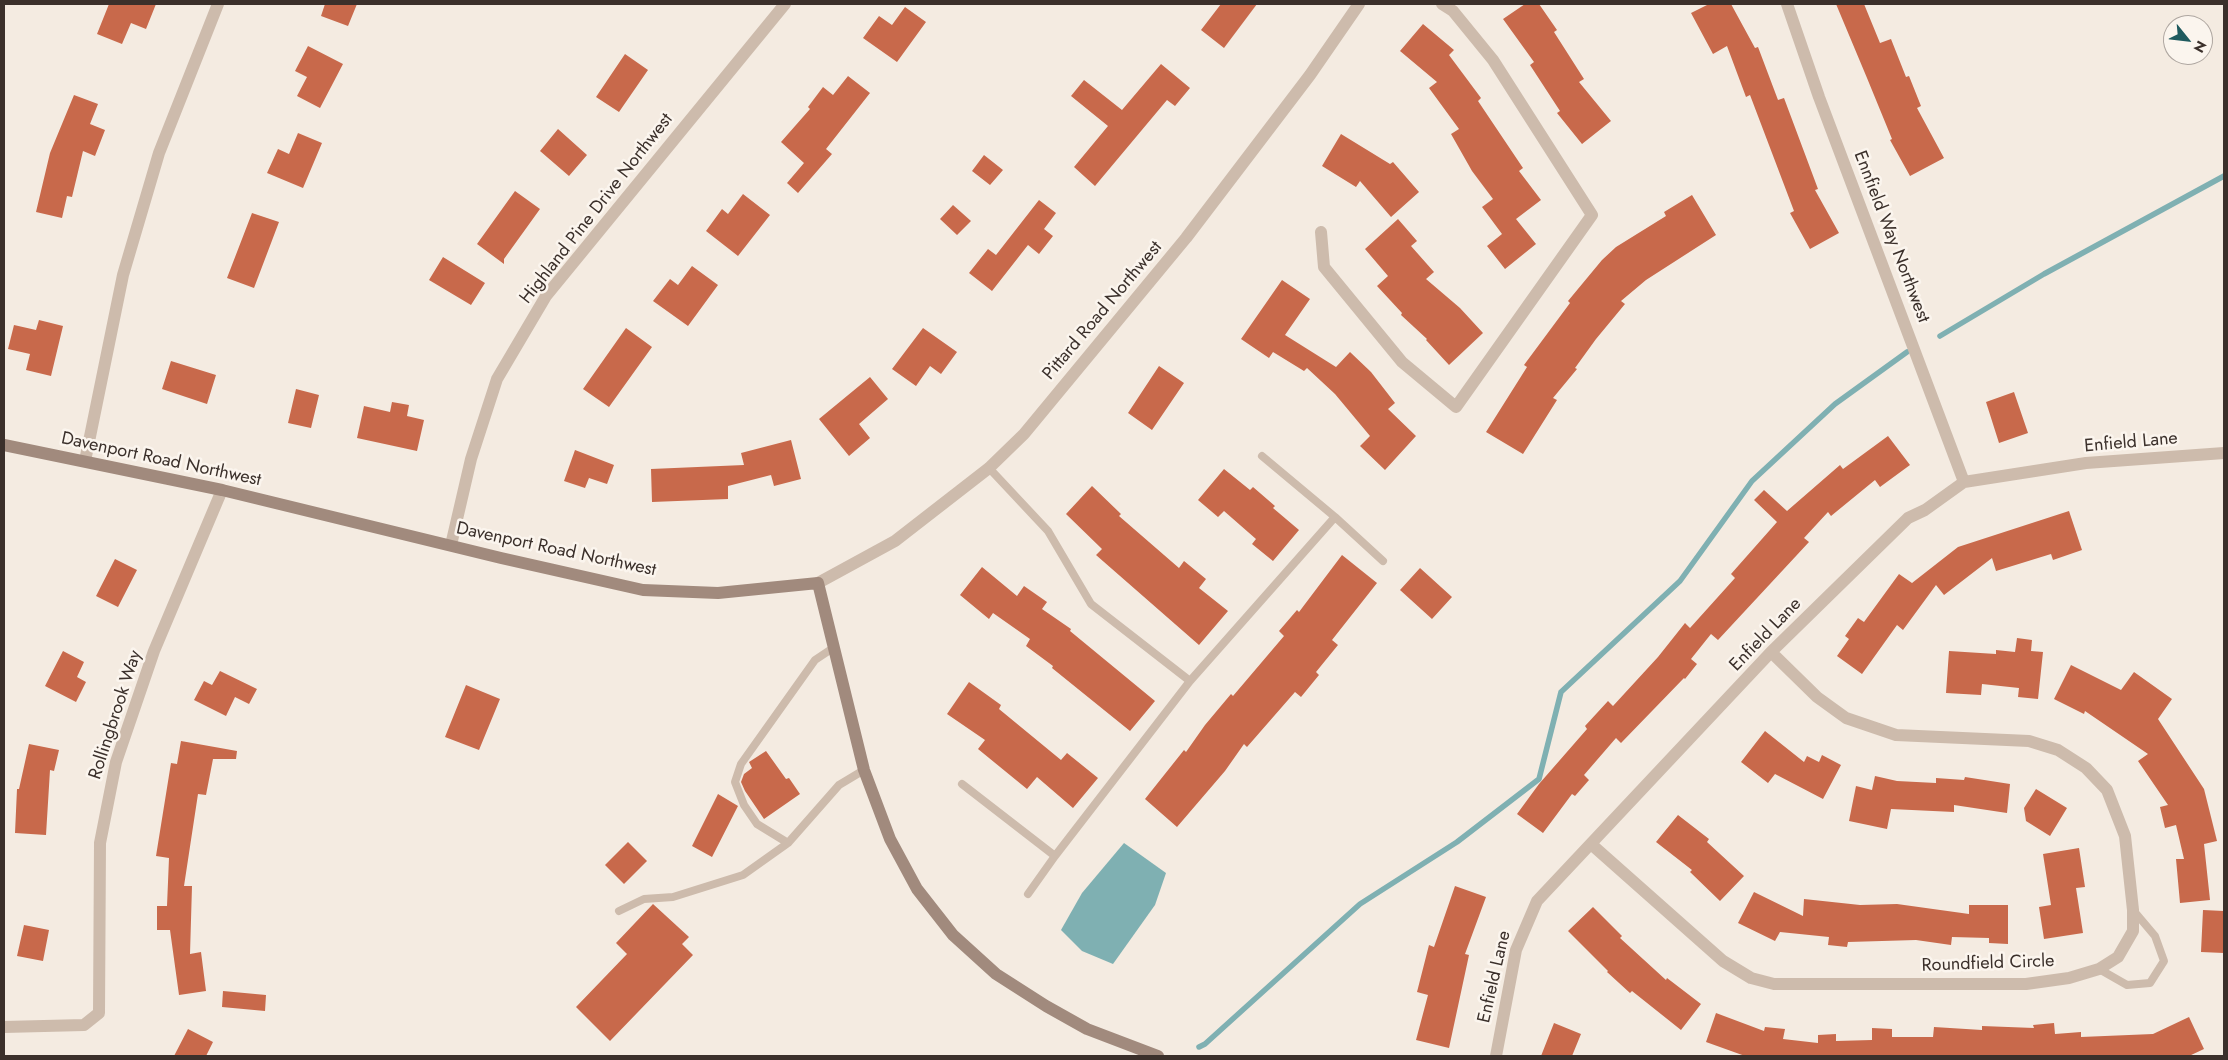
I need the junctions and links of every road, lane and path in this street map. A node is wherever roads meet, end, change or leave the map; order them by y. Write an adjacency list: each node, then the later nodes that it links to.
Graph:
1 (218, 4): 10 (street)
2 (785, 4): 15 (street, Highland Pine Drive Northwest)
3 (1359, 4): 11 (street, Pittard Road Northwest)
4 (1442, 4): 6 (street)
5 (1787, 4): 12 (street, Ennfield Way Northwest)
6 (1321, 232)
7 (4, 445): 10 (street, Davenport Road Northwest)
8 (2224, 453): 12 (street, Enfield Lane)
9 (1262, 456): 14 (lane)
10 (85, 461): 13 (street, Davenport Road Northwest)
11 (990, 468): 17 (street, Pittard Road Northwest); 20 (lane)
12 (1964, 482): 19 (street, Enfield Lane)
13 (222, 490): 15 (street, Davenport Road Northwest); 30 (street, Rollingbrook Way)
14 (1335, 517): 16 (lane); 20 (lane)
15 (451, 544): 17 (street, Davenport Road Northwest)
16 (1383, 561)
17 (818, 583): 18 (street)
18 (833, 648): 21 (street); 23 (lane)
19 (1771, 652): 24 (street, Enfield Lane); 27 (street, Roundfield Circle)
20 (1190, 681): 25 (lane)
21 (864, 770): 23 (lane); 31 (street)
22 (962, 784): 25 (lane)
23 (788, 843): 28 (lane)
24 (1591, 844): 29 (street, Roundfield Circle); 32 (street, Enfield Lane)
25 (1055, 856): 26 (lane)
26 (1028, 894)
27 (2133, 910): 29 (street, Roundfield Circle); 29 (lane)
28 (619, 911)
29 (2099, 969)
30 (4, 1027)
31 (1158, 1056)
32 (1496, 1056)

